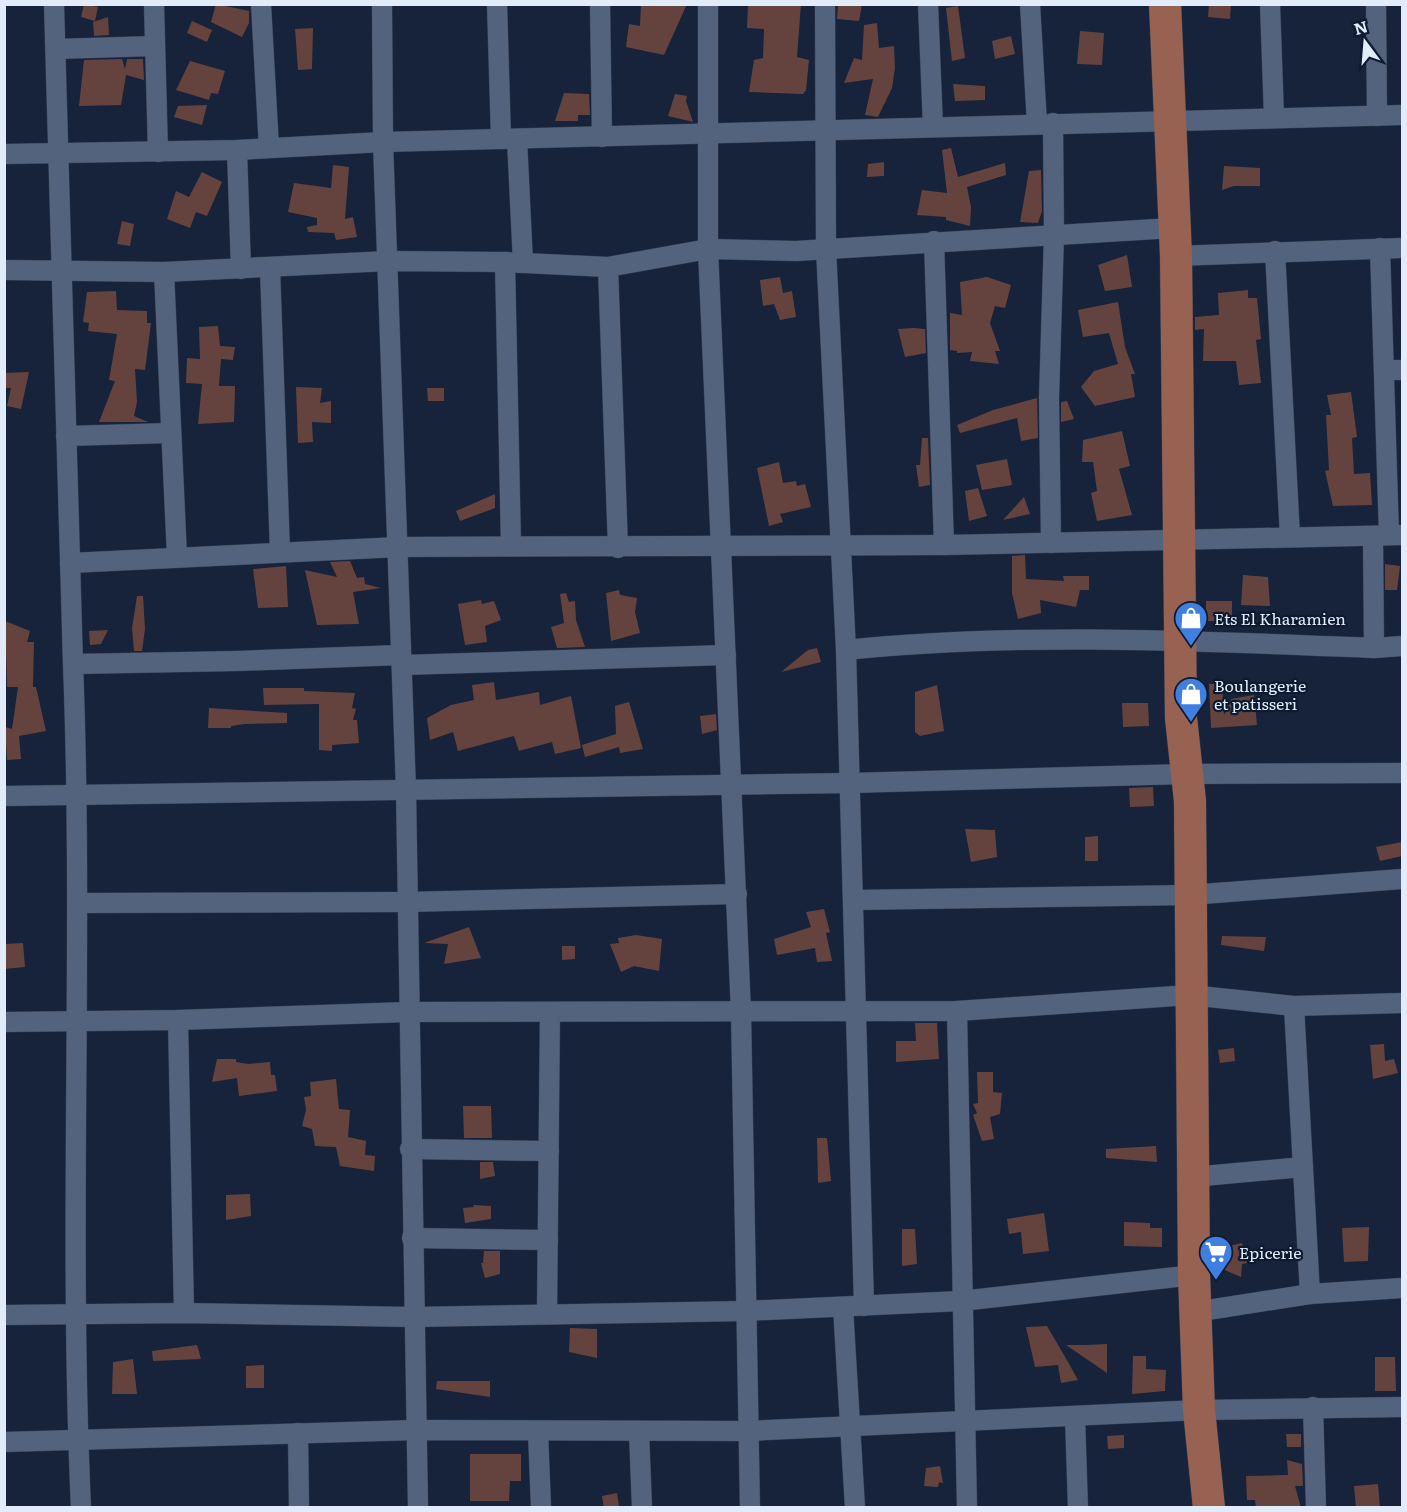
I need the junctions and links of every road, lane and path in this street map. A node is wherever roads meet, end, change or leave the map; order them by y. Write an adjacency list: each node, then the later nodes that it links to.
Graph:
1 (54, 4): 15 (street)
2 (153, 4): 14 (street)
3 (261, 4): 27 (street)
4 (382, 4): 26 (street)
5 (497, 4): 25 (street)
6 (600, 4): 24 (street)
7 (708, 4): 23 (street)
8 (825, 4): 22 (street)
9 (928, 4): 21 (street)
10 (1030, 4): 20 (street)
11 (1165, 4): 19 (main road)
12 (1270, 4): 18 (street)
13 (1376, 4): 17 (street)
14 (155, 46): 15 (street); 29 (street)
15 (56, 49): 31 (street)
16 (1402, 115): 17 (street)
17 (1377, 116): 18 (street)
18 (1274, 117): 19 (street)
19 (1168, 120): 20 (street); 34 (main road)
20 (1045, 124): 21 (street); 32 (street)
21 (933, 127): 22 (street)
22 (827, 130): 23 (street); 38 (street)
23 (709, 134): 24 (street); 37 (street)
24 (602, 137): 25 (street)
25 (509, 139): 26 (street); 41 (street)
26 (383, 142): 27 (street); 40 (street)
27 (268, 148): 28 (street)
28 (237, 150): 29 (street); 44 (street)
29 (158, 152): 31 (street)
30 (4, 154): 31 (street)
31 (58, 155): 46 (street)
32 (1054, 235): 33 (street); 34 (street); 54 (street)
33 (934, 241): 38 (street); 56 (street)
34 (1174, 242): 39 (street); 53 (main road)
35 (1380, 248): 36 (street); 39 (street); 48 (street)
36 (1402, 248)
37 (708, 249): 38 (street); 42 (street); 58 (street)
38 (826, 249): 55 (street)
39 (1275, 251): 52 (street)
40 (388, 261): 41 (street); 43 (street); 59 (street)
41 (514, 263): 42 (street); 57 (street)
42 (608, 267): 60 (street)
43 (270, 268): 44 (street); 61 (street)
44 (241, 269): 47 (street)
45 (4, 270): 46 (street)
46 (64, 272): 47 (street); 50 (street)
47 (164, 272): 49 (street)
48 (1393, 370): 51 (street)
49 (171, 433): 50 (street); 62 (street)
50 (66, 436): 63 (street)
51 (1388, 535): 52 (street); 66 (street)
52 (1290, 537): 53 (street)
53 (1178, 540): 54 (street); 64 (main road)
54 (1051, 543): 56 (street)
55 (842, 545): 56 (street); 58 (street); 67 (street)
56 (944, 545)
57 (512, 546): 59 (street); 60 (street)
58 (721, 546): 60 (street); 68 (street)
59 (399, 547): 61 (street); 69 (street)
60 (618, 548)
61 (280, 552): 62 (street)
62 (177, 557): 63 (street)
63 (70, 563): 70 (street)
64 (1180, 640): 66 (street); 67 (street); 72 (main road)
65 (1402, 646): 66 (street)
66 (1374, 648)
67 (846, 650): 73 (street)
68 (726, 655): 69 (street); 74 (street)
69 (401, 660): 70 (street); 75 (street)
70 (73, 664): 76 (street)
71 (1402, 773): 72 (street)
72 (1187, 774): 73 (street); 80 (main road)
73 (850, 783): 74 (street); 81 (street)
74 (733, 784): 75 (street); 79 (street)
75 (406, 790): 76 (street); 82 (street)
76 (78, 793): 77 (street); 83 (street)
77 (4, 796)
78 (1402, 879): 80 (street)
79 (737, 894): 82 (street); 90 (street)
80 (1190, 895): 81 (street); 84 (main road)
81 (854, 900): 91 (street)
82 (406, 902): 83 (street); 88 (street)
83 (79, 903): 92 (street)
84 (1190, 995): 86 (street); 87 (street); 98 (main road)
85 (1402, 1003): 86 (street)
86 (1294, 1005): 97 (street)
87 (957, 1011): 91 (street); 104 (street)
88 (408, 1012): 89 (street); 93 (street); 95 (street)
89 (550, 1012): 90 (street); 96 (street)
90 (741, 1012): 91 (street); 107 (street)
91 (855, 1012): 105 (street)
92 (78, 1020): 93 (street); 94 (street); 111 (street)
93 (178, 1020): 109 (street)
94 (4, 1022)
95 (410, 1149): 96 (street); 99 (street)
96 (549, 1151): 100 (street)
97 (1303, 1167): 98 (street); 103 (street)
98 (1192, 1177): 101 (main road)
99 (412, 1238): 100 (street); 113 (street)
100 (548, 1240): 110 (street)
101 (1194, 1275): 104 (street); 108 (main road)
102 (1402, 1288): 103 (street)
103 (1310, 1294): 108 (street)
104 (961, 1301): 105 (street); 118 (street)
105 (864, 1306): 106 (street)
106 (843, 1307): 107 (street); 119 (street)
107 (744, 1311): 110 (street); 122 (street)
108 (1195, 1312): 116 (main road)
109 (184, 1313): 111 (street); 113 (street)
110 (547, 1314): 113 (street)
111 (77, 1315): 112 (street); 125 (street)
112 (4, 1316)
113 (413, 1317): 120 (street)
114 (1313, 1407): 115 (street); 116 (street); 137 (street)
115 (1402, 1407)
116 (1199, 1410): 117 (street); 136 (main road)
117 (1075, 1417): 118 (street); 135 (street)
118 (963, 1421): 119 (street); 134 (street)
119 (850, 1428): 122 (street); 133 (street)
120 (416, 1431): 121 (street); 124 (street); 129 (street)
121 (538, 1431): 123 (street); 130 (street)
122 (747, 1431): 123 (street); 132 (street)
123 (639, 1432): 131 (street)
124 (298, 1434): 125 (street); 128 (street)
125 (78, 1439): 126 (street); 127 (street)
126 (4, 1442)
127 (81, 1508)
128 (299, 1508)
129 (418, 1508)
130 (541, 1508)
131 (642, 1508)
132 (750, 1508)
133 (855, 1508)
134 (967, 1508)
135 (1078, 1508)
136 (1209, 1508)
137 (1316, 1508)

